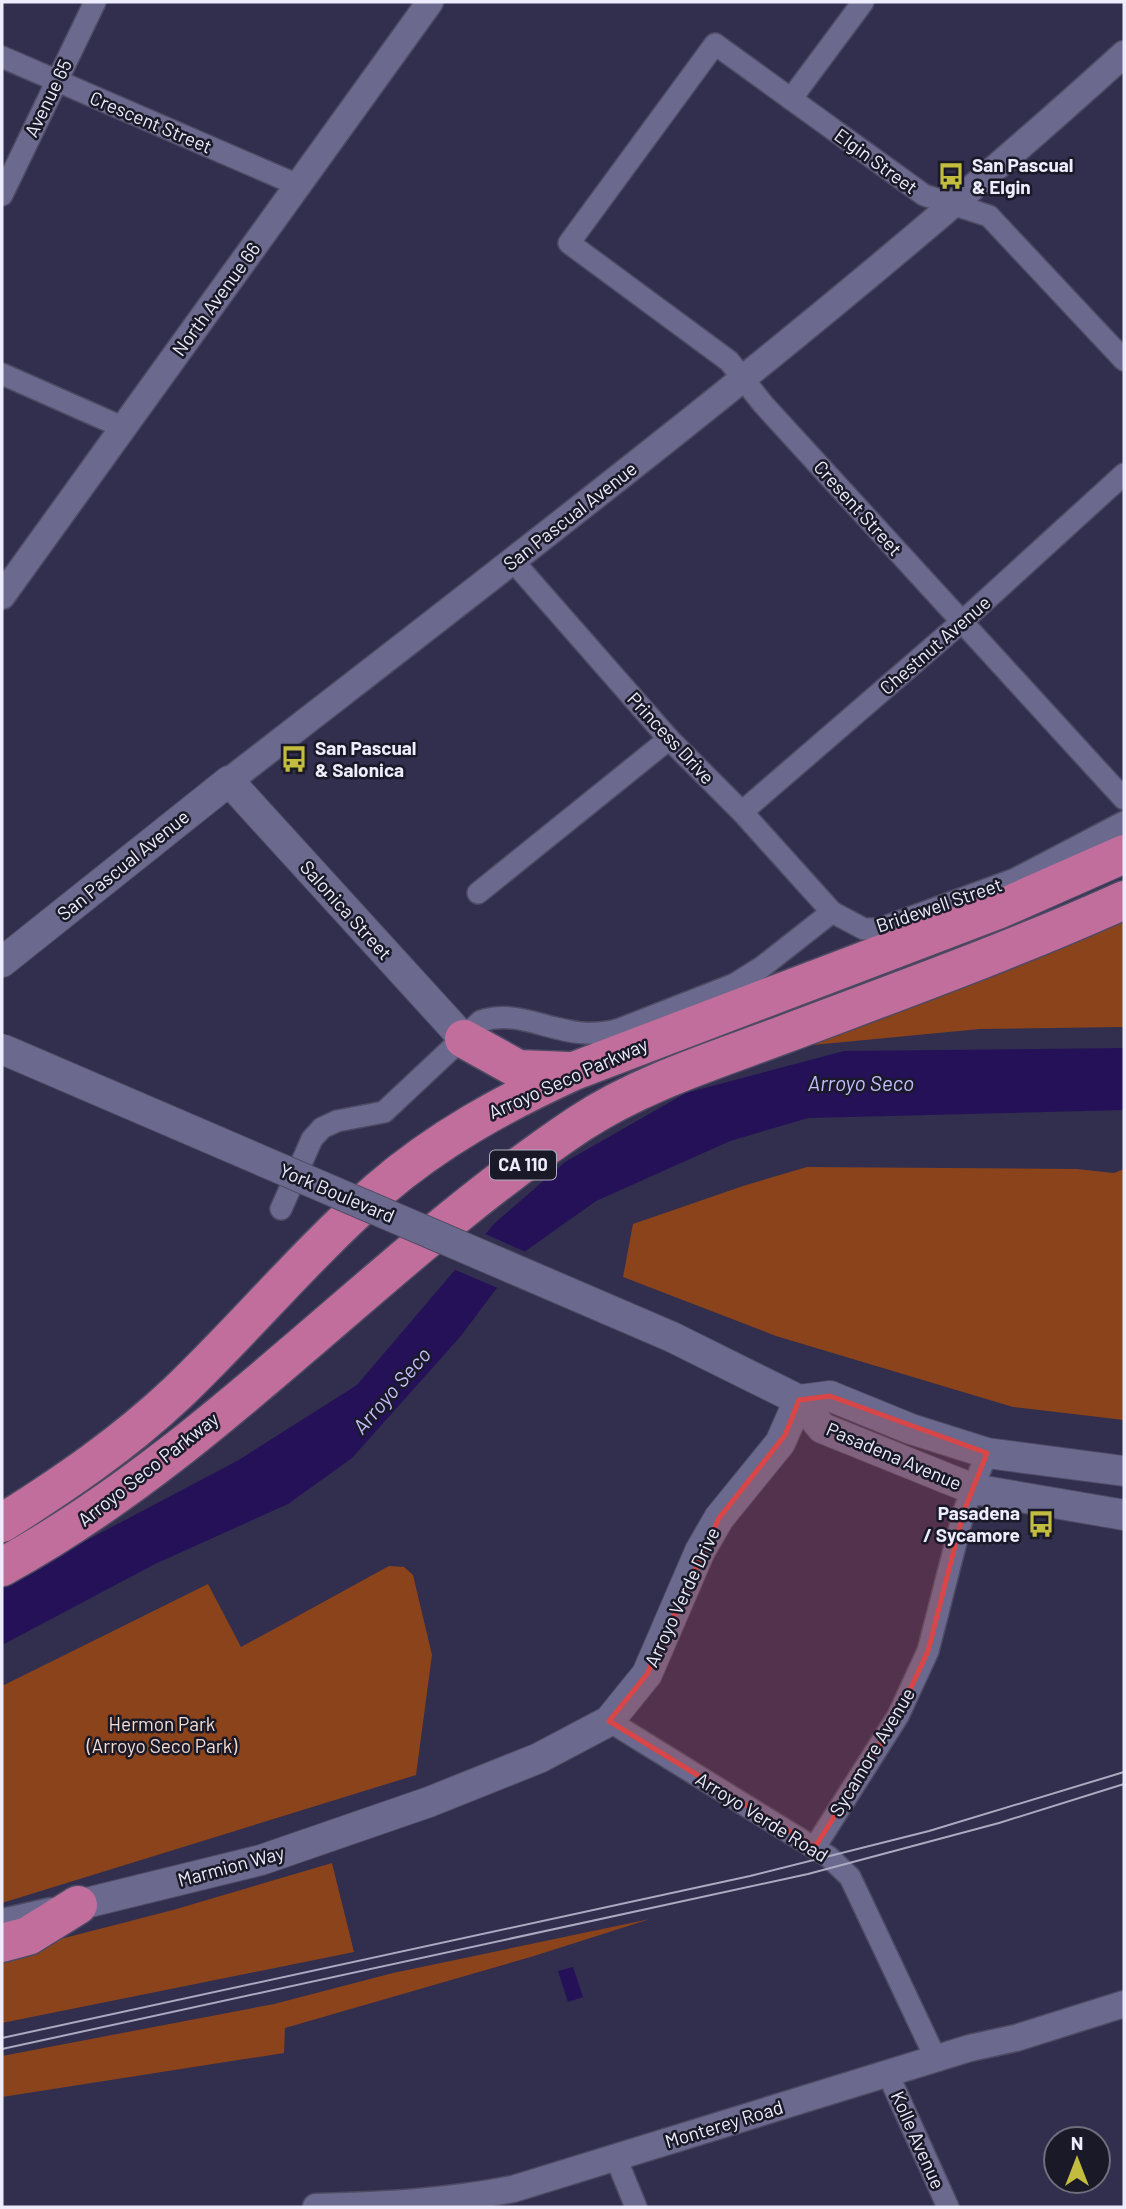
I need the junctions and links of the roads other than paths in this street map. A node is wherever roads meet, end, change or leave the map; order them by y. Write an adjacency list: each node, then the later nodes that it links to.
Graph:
1 (95, 2): 6 (street, Avenue 65)
2 (430, 2): 8 (street, North Avenue 66)
3 (863, 2): 7 (street)
4 (1124, 54): 10 (street, San Pascual Avenue)
5 (2, 57): 6 (street, Crescent Street)
6 (57, 81): 8 (street, Crescent Street); 9 (street, Avenue 65)
7 (791, 99): 10 (street, Elgin Street); 11 (street, Elgin Street)
8 (300, 186): 15 (street, North Avenue 66)
9 (2, 195)
10 (955, 204): 12 (street, Elgin Street); 14 (street, San Pascual Avenue)
11 (569, 243): 14 (street, Cresent Street)
12 (1124, 360)
13 (2, 374): 15 (street)
14 (745, 378): 17 (street, San Pascual Avenue); 19 (street, Cresent Street)
15 (122, 428): 18 (street, North Avenue 66)
16 (1124, 474): 19 (street, Chestnut Avenue)
17 (513, 561): 20 (street, Princess Drive); 21 (street, San Pascual Avenue)
18 (2, 596)
19 (964, 620): 22 (street, Cresent Street); 23 (street, Chestnut Avenue)
20 (669, 739): 23 (street, Princess Drive); 26 (street)
21 (229, 781): 29 (main road, San Pascual Avenue); 30 (main road, Salonica Street)
22 (1124, 799)
23 (741, 812): 28 (street, Princess Drive)
24 (1124, 822): 28 (street, Bridewell Street)
25 (1124, 854): 32 (highway, Arroyo Seco Parkway)
26 (478, 893)
27 (1124, 900): 42 (highway, Arroyo Seco Parkway / CA 110)
28 (832, 912): 30 (street)
29 (2, 962)
30 (464, 1039): 32 (highway); 33 (highway); 34 (street)
31 (2, 1049): 35 (main road, York Boulevard, bridge)
32 (574, 1071): 33 (highway, Arroyo Seco Parkway)
33 (466, 1126): 41 (highway, Arroyo Seco Parkway)
34 (281, 1209)
35 (672, 1337): 36 (main road, Pasadena Avenue)
36 (799, 1400): 37 (main road, Pasadena Avenue); 39 (main road, Pasadena Avenue); 43 (main road, Arroyo Verde Drive)
37 (987, 1453): 38 (main road, Pasadena Avenue); 39 (street, Sycamore Avenue)
38 (1124, 1471)
39 (973, 1489): 40 (main road, Pasadena Avenue); 45 (street, Sycamore Avenue)
40 (1124, 1515)
41 (2, 1523)
42 (2, 1567)
43 (609, 1721): 44 (main road, Arroyo Verde Drive); 45 (street, Arroyo Verde Road)
44 (455, 1792): 46 (main road, Marmion Way)
45 (815, 1847): 50 (street, Arroyo Verde Road)
46 (78, 1905): 47 (street, Marmion Way); 48 (highway)
47 (2, 1923)
48 (2, 1943)
49 (1124, 2004): 50 (street, Monterey Road)
50 (936, 2059): 51 (street, Monterey Road)
51 (888, 2074): 52 (street, Monterey Road); 56 (street, Kolle Avenue)
52 (616, 2158): 53 (street, Monterey Road); 55 (street)
53 (402, 2206): 54 (street, Monterey Road)
54 (316, 2207)
55 (636, 2207)
56 (948, 2207)

